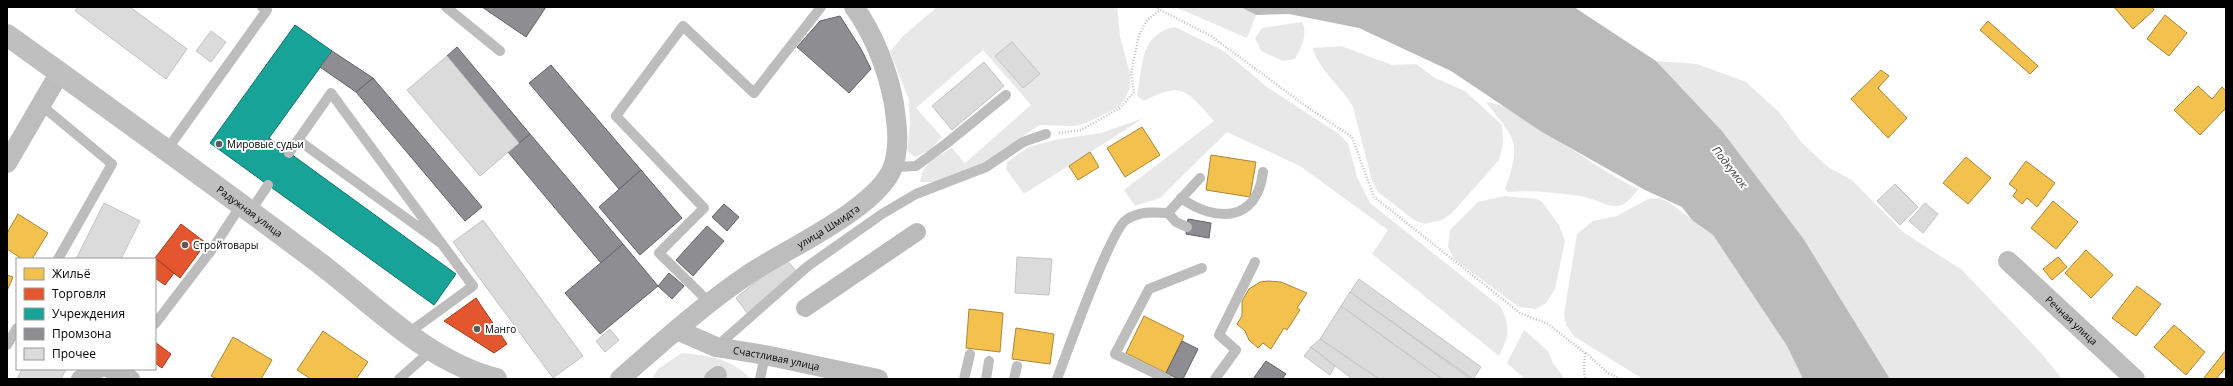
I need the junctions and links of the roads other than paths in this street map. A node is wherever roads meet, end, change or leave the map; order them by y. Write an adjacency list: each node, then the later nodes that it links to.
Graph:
1 (262, 7): 12 (lane)
2 (446, 7): 6 (lane)
3 (821, 7): 28 (lane)
4 (854, 7): 15 (street, улица Шмидта)
5 (7, 35): 7 (street, Радужная улица)
6 (500, 51)
7 (60, 72): 9 (street); 12 (street, Радужная улица)
8 (1006, 95): 15 (lane)
9 (41, 104): 14 (street); 24 (lane)
10 (1046, 134): 34 (lane)
11 (298, 140): 13 (lane); 23 (lane); 23 (lane)
12 (166, 151): 20 (street, Радужная улица)
13 (289, 153)
14 (7, 163)
15 (893, 167): 28 (street, улица Шмидта)
16 (1262, 172): 19 (lane)
17 (1200, 178): 19 (lane)
18 (268, 185): 20 (lane)
19 (1181, 198): 21 (lane)
20 (245, 209): 29 (lane); 32 (street, Радужная улица)
21 (1168, 213): 22 (lane); 49 (lane)
22 (1187, 228)
23 (442, 244): 32 (lane)
24 (59, 258)
25 (2008, 261): 51 (street, Речная улица)
26 (1255, 262): 50 (lane)
27 (1202, 268): 40 (lane)
28 (711, 304): 31 (street, улица Шмидта)
29 (156, 323)
30 (16, 330): 33 (lane)
31 (677, 330): 34 (street, Счастливая улица); 43 (street, улица Шмидта)
32 (407, 334): 35 (street, Радужная улица)
33 (7, 345)
34 (716, 347): 37 (street, Счастливая улица)
35 (432, 350): 41 (lane); 42 (street, Радужная улица)
36 (970, 354): 46 (lane)
37 (765, 355): 44 (lane); 45 (street, Счастливая улица)
38 (989, 361): 47 (lane)
39 (1017, 366): 48 (lane)
40 (1170, 378)
41 (399, 379)
42 (496, 379)
43 (620, 379)
44 (760, 379)
45 (878, 379)
46 (964, 379)
47 (986, 379)
48 (1014, 379)
49 (1057, 379)
50 (1215, 379)
51 (2135, 379)

